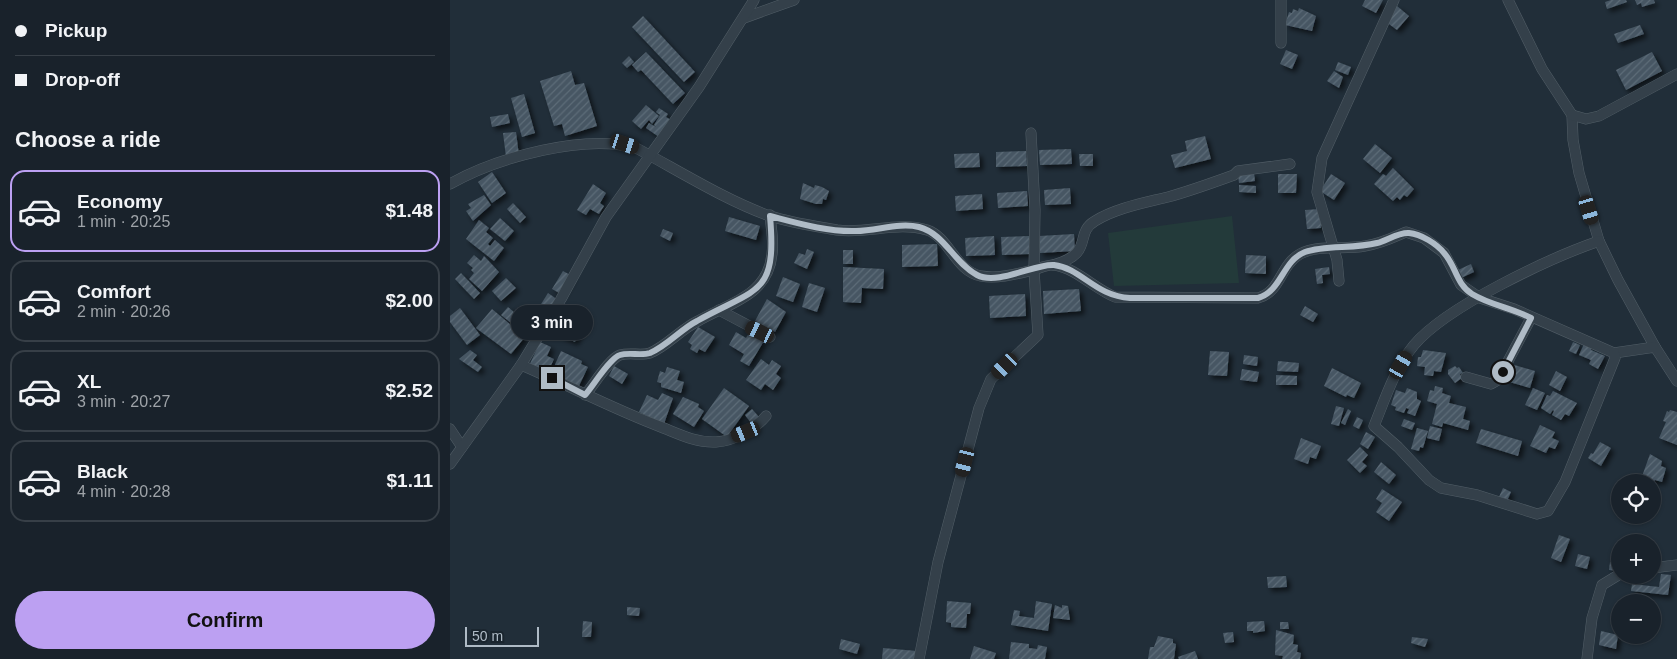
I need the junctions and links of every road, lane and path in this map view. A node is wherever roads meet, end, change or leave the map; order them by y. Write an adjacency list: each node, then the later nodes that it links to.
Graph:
1 (754, 0): 6 (street)
2 (794, 0): 6 (street)
3 (1281, 0): 7 (street)
4 (1394, 0): 16 (street)
5 (1508, 0): 9 (street)
6 (744, 18): 11 (street)
7 (1281, 43)
8 (1677, 74): 9 (street)
9 (1572, 115): 15 (street)
10 (1031, 133): 18 (street)
11 (650, 156): 13 (street); 14 (street); 26 (street)
12 (1290, 164): 17 (street)
13 (450, 184)
14 (770, 216): 18 (street); 21 (street)
15 (1599, 242): 20 (street); 24 (street)
16 (1334, 249): 17 (street); 19 (street); 20 (street)
17 (1053, 265): 18 (street)
18 (1034, 270): 37 (street)
19 (1338, 281)
20 (1480, 298): 22 (street); 25 (street)
21 (719, 310): 23 (street); 29 (street)
22 (1531, 318): 25 (street); 27 (street)
23 (770, 337)
24 (1655, 347): 25 (street); 28 (street)
25 (1614, 353)
26 (521, 365): 29 (street); 32 (street)
27 (1466, 377)
28 (1677, 381)
29 (585, 395): 30 (street)
30 (766, 416)
31 (450, 428): 32 (street)
32 (462, 447): 33 (street)
33 (450, 464)
34 (1677, 565): 35 (street)
35 (1661, 567)
36 (1611, 580): 38 (street)
37 (919, 659)
38 (1586, 659)

